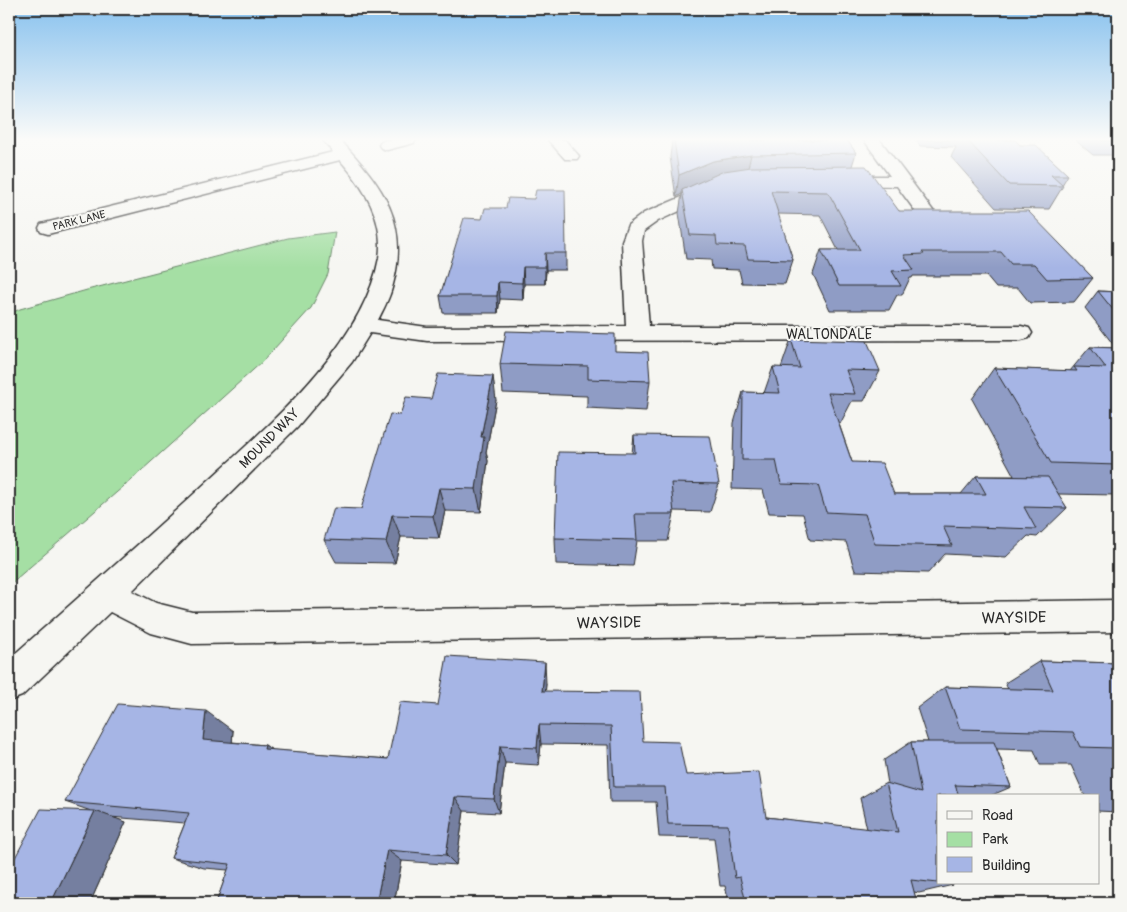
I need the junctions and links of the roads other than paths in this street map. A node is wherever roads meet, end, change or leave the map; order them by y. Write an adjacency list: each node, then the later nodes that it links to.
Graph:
1 (210, 183): 6 (street, PARK LANE)
2 (369, 183): 7 (street, MOUND WAY)
3 (903, 183): 5 (street)
4 (733, 185): 9 (street)
5 (925, 212)
6 (48, 228)
7 (364, 325): 9 (street, WALTONDALE); 10 (street, MOUND WAY)
8 (1021, 333): 9 (street, WALTONDALE)
9 (638, 334)
10 (106, 594): 11 (street, WAYSIDE); 12 (street, MOUND WAY)
11 (1118, 616)
12 (9, 683)

